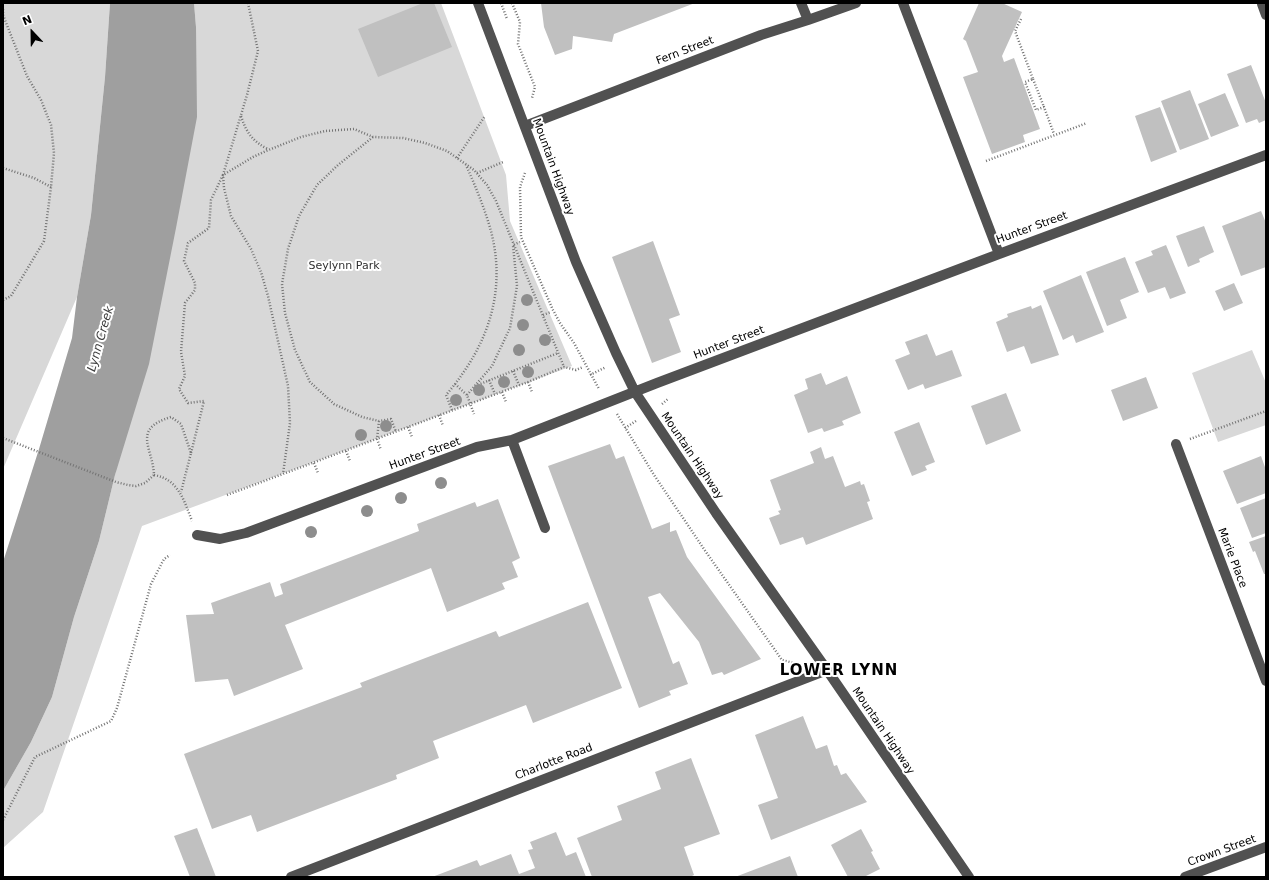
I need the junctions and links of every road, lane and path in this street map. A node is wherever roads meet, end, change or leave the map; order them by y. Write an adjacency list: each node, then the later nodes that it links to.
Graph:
1 (248, 3): 17 (path)
2 (478, 3): 20 (street, Mountain Highway)
3 (501, 3): 11 (path)
4 (512, 3): 15 (path)
5 (801, 3): 13 (street)
6 (856, 3): 13 (street, Fern Street)
7 (903, 3): 36 (street)
8 (1262, 4): 10 (street)
9 (3, 10): 33 (path)
10 (1266, 15)
11 (507, 18)
12 (1021, 19): 14 (path)
13 (808, 20): 20 (street, Fern Street)
14 (1033, 79): 16 (path); 16 (path)
15 (531, 100)
16 (1044, 107): 21 (path)
17 (241, 116): 23 (path); 32 (path)
18 (485, 116): 26 (path)
19 (1087, 123): 21 (path)
20 (525, 126): 24 (street, Mountain Highway)
21 (1054, 134): 27 (path)
22 (373, 137): 23 (path); 26 (path); 64 (path)
23 (268, 150): 32 (path)
24 (534, 150): 45 (path); 54 (street, Mountain Highway)
25 (1266, 155): 36 (street, Hunter Street)
26 (457, 158): 29 (path)
27 (986, 161)
28 (504, 162): 31 (path)
29 (465, 163): 31 (path); 49 (path)
30 (3, 168): 33 (path)
31 (477, 173): 35 (path)
32 (223, 175): 77 (path); 80 (path)
33 (51, 187): 37 (path)
34 (520, 242): 35 (path)
35 (513, 244): 39 (path); 51 (path)
36 (999, 254): 54 (street, Hunter Street)
37 (3, 300)
38 (551, 312): 39 (path)
39 (543, 315): 40 (path)
40 (558, 353): 41 (path); 44 (path)
41 (564, 366): 42 (path); 47 (path)
42 (582, 367)
43 (601, 370): 45 (path)
44 (513, 371): 46 (path); 50 (path)
45 (590, 375): 48 (path)
46 (489, 380): 51 (path); 55 (path)
47 (528, 382): 50 (path); 53 (path)
48 (595, 383)
49 (455, 384): 56 (path); 59 (path)
50 (519, 385): 52 (path)
51 (475, 386): 56 (path)
52 (502, 392): 55 (path); 57 (path)
53 (532, 392)
54 (635, 392): 73 (street, Hunter Street); 89 (street, Mountain Highway)
55 (495, 394): 58 (path)
56 (467, 395): 58 (path)
57 (506, 402)
58 (470, 404): 59 (path); 61 (path)
59 (452, 410): 62 (path)
60 (1266, 411): 74 (path)
61 (474, 414)
62 (439, 415): 66 (path); 67 (path)
63 (619, 418): 68 (path)
64 (379, 421): 69 (path); 72 (path)
65 (634, 423): 68 (path)
66 (443, 426)
67 (408, 427): 69 (path); 70 (path)
68 (625, 428): 88 (path)
69 (396, 432): 72 (path)
70 (412, 437)
71 (3, 438): 82 (path)
72 (377, 439): 75 (path); 76 (path)
73 (512, 440): 85 (street); 86 (street, Hunter Street)
74 (1176, 444): 90 (street, Marie Place)
75 (380, 450)
76 (346, 451): 78 (path); 79 (path)
77 (191, 453): 82 (path); 83 (path)
78 (350, 461)
79 (314, 463): 80 (path); 81 (path)
80 (283, 474): 84 (path)
81 (318, 474)
82 (154, 475): 83 (path)
83 (180, 492): 86 (path)
84 (227, 495)
85 (545, 528)
86 (197, 535)
87 (170, 555): 91 (path)
88 (782, 660)
89 (827, 670): 93 (street, Charlotte Road); 94 (street, Mountain Highway)
90 (1266, 681)
91 (3, 820)
92 (1266, 847): 95 (street, Crown Street)
93 (291, 877)
94 (969, 877)
95 (1185, 877)

